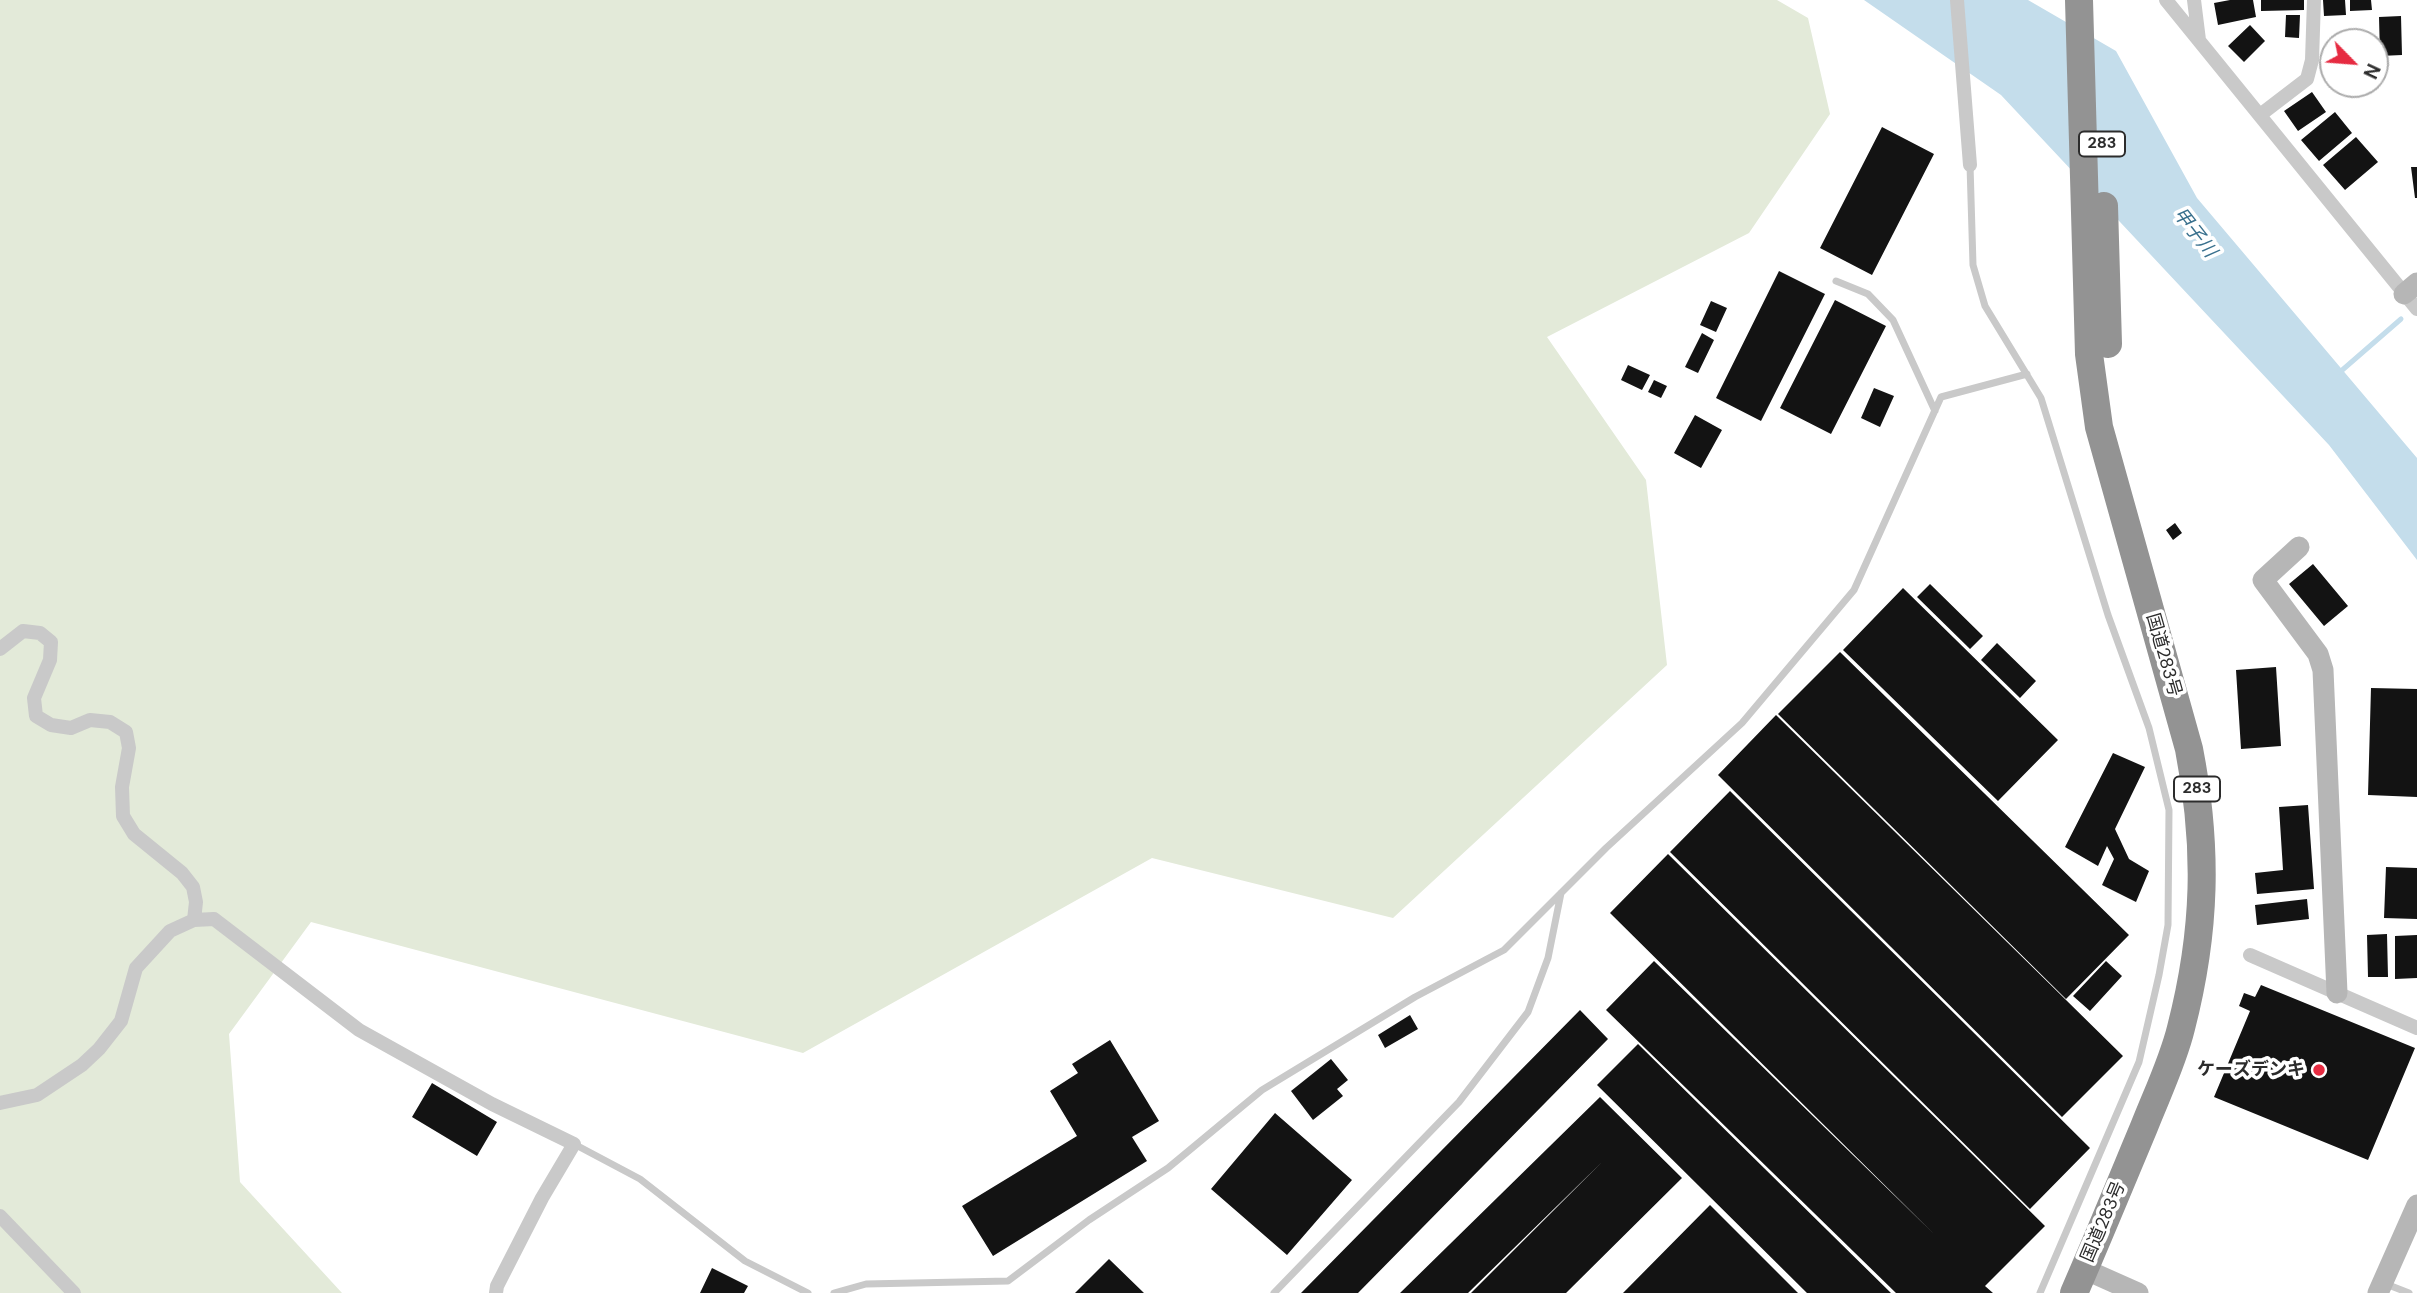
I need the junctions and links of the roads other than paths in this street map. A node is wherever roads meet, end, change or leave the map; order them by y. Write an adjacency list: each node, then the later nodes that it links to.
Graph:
1 (1957, 0): 9 (street)
2 (2079, 0): 11 (highway, 国道283号 / 283)
3 (2098, 0): 11 (highway, 国道283号 / 283)
4 (2166, 0): 7 (street)
5 (2194, 0): 7 (street)
6 (2314, 0): 8 (street)
7 (2199, 40): 8 (street)
8 (2260, 116): 12 (street)
9 (1970, 165): 13 (lane)
10 (1836, 281): 14 (lane)
11 (2096, 282): 26 (highway, 国道283号 / 283)
12 (2412, 295)
13 (2027, 374): 14 (lane); 33 (lane)
14 (1935, 411): 17 (lane)
15 (2299, 547): 20 (street)
16 (0, 649): 18 (street)
17 (1561, 893): 31 (lane); 32 (lane)
18 (194, 920): 22 (street); 23 (street)
19 (2250, 955): 20 (street)
20 (2337, 993): 21 (street)
21 (2417, 1028)
22 (0, 1103)
23 (574, 1144): 29 (street); 30 (lane)
24 (2417, 1205): 27 (street)
25 (0, 1216): 28 (street)
26 (2088, 1283): 34 (street)
27 (2380, 1288): 35 (lane)
28 (74, 1293)
29 (496, 1293)
30 (807, 1293)
31 (834, 1293)
32 (1274, 1293)
33 (2040, 1293)
34 (2138, 1293)
35 (2409, 1293)

